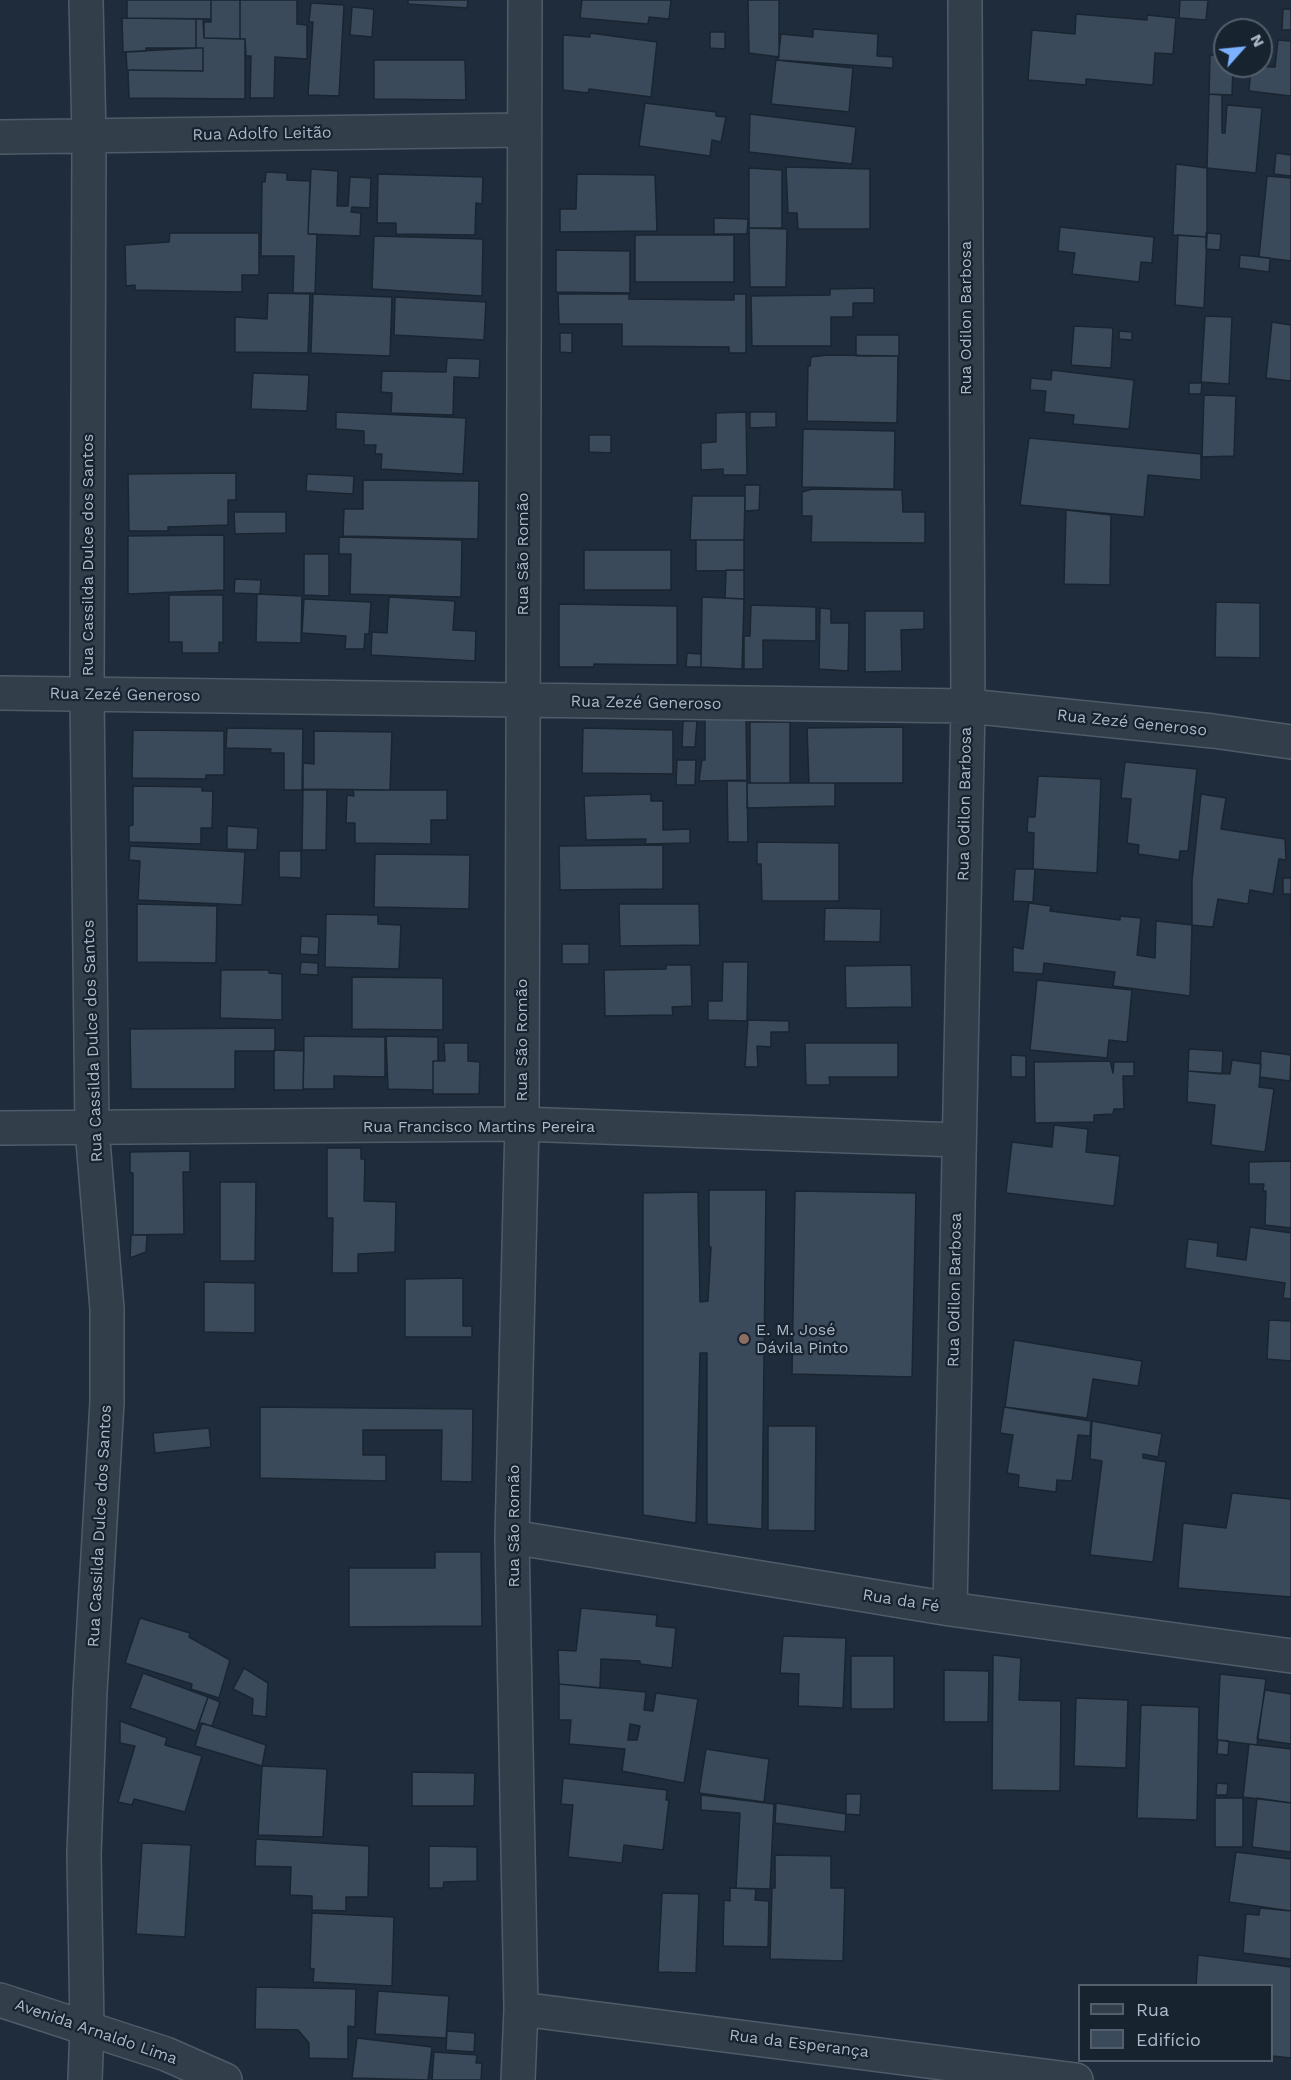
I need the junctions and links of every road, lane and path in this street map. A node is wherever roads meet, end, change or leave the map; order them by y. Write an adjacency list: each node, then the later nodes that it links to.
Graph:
1 (86, 0): 6 (street, Rua Cassilda Dulce dos Santos)
2 (525, 0): 4 (street, Rua São Romão)
3 (965, 0): 10 (street, Rua Odilon Barbosa)
4 (524, 130): 6 (street, Rua Adolfo Leitão); 9 (street, Rua São Romão)
5 (0, 137): 6 (street, Rua Adolfo Leitão)
6 (89, 137): 8 (street, Rua Cassilda Dulce dos Santos)
7 (0, 693): 8 (street, Rua Zezé Generoso)
8 (87, 694): 9 (street, Rua Zezé Generoso); 14 (street, Rua Cassilda Dulce dos Santos)
9 (522, 702): 10 (street, Rua Zezé Generoso); 12 (street, Rua São Romão)
10 (968, 706): 11 (street, Rua Zezé Generoso); 15 (street, Rua Odilon Barbosa)
11 (1291, 742)
12 (522, 1124): 14 (street, Rua Francisco Martins Pereira); 15 (street, Rua Francisco Martins Pereira); 16 (street, Rua São Romão)
13 (0, 1128): 14 (street, Rua Francisco Martins Pereira)
14 (92, 1129): 21 (street, Rua Cassilda Dulce dos Santos)
15 (957, 1140): 17 (street, Rua Odilon Barbosa)
16 (512, 1537): 17 (street, Rua da Fé); 20 (street, Rua São Romão)
17 (950, 1609): 18 (street, Rua da Fé)
18 (1291, 1656)
19 (0, 2000): 21 (street, Avenida Arnaldo Lima)
20 (521, 2009): 24 (street, Rua São Romão); 25 (street, Rua da Esperança)
21 (87, 2027): 22 (street, Rua Cassilda Dulce dos Santos); 23 (street, Avenida Arnaldo Lima)
22 (84, 2080)
23 (225, 2080)
24 (518, 2080)
25 (1076, 2080)

